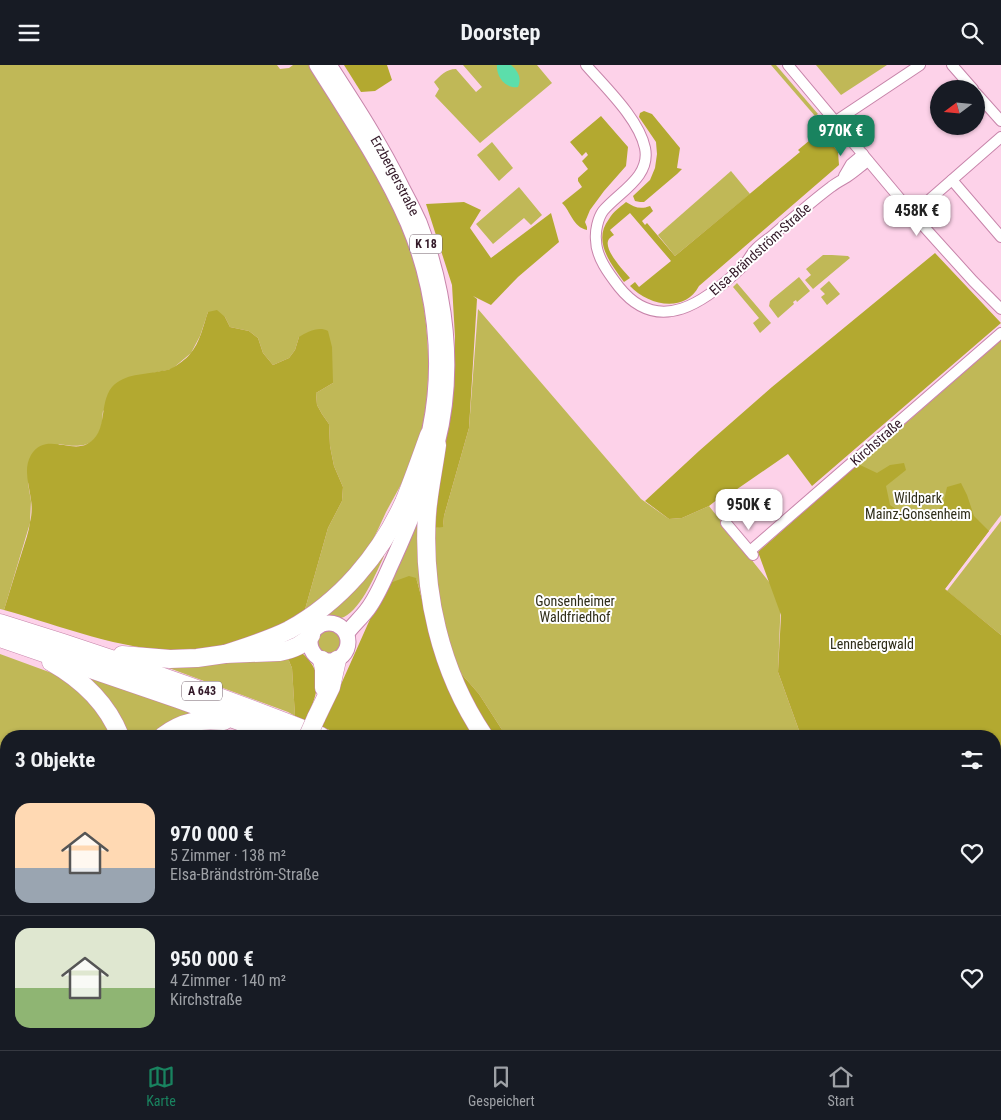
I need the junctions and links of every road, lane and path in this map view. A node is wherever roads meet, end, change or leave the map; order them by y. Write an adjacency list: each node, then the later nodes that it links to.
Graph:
1 (317, 65): 18 (main road, Erzbergerstraße / K 18)
2 (329, 65): 18 (main road, Erzbergerstraße / K 18)
3 (586, 65): 12 (street, Elsa-Brändström-Straße)
4 (788, 65): 9 (street)
5 (920, 65): 9 (street)
6 (952, 65): 7 (street)
7 (965, 80)
8 (985, 103): 10 (street)
9 (836, 121): 12 (street)
10 (1001, 121)
11 (1001, 137): 13 (street)
12 (866, 157): 14 (street)
13 (952, 180): 14 (street); 15 (street)
14 (913, 214): 16 (street)
15 (1001, 237)
16 (1001, 309)
17 (1001, 333): 19 (street, Kirchstraße)
18 (433, 439): 21 (main road); 26 (highway); 34 (highway)
19 (726, 523)
20 (0, 623): 25 (highway, A 643)
21 (342, 629): 22 (main road); 27 (main road)
22 (311, 635): 26 (highway); 27 (main road)
23 (0, 638): 24 (highway, A 643)
24 (23, 645): 28 (highway, A 643); 29 (highway)
25 (82, 648): 26 (highway); 32 (highway, A 643)
26 (225, 654)
27 (330, 660): 33 (highway, bridge)
28 (243, 723): 30 (highway); 31 (highway, A 643)
29 (117, 730)
30 (173, 730)
31 (263, 730)
32 (305, 730)
33 (311, 730)
34 (481, 730)

